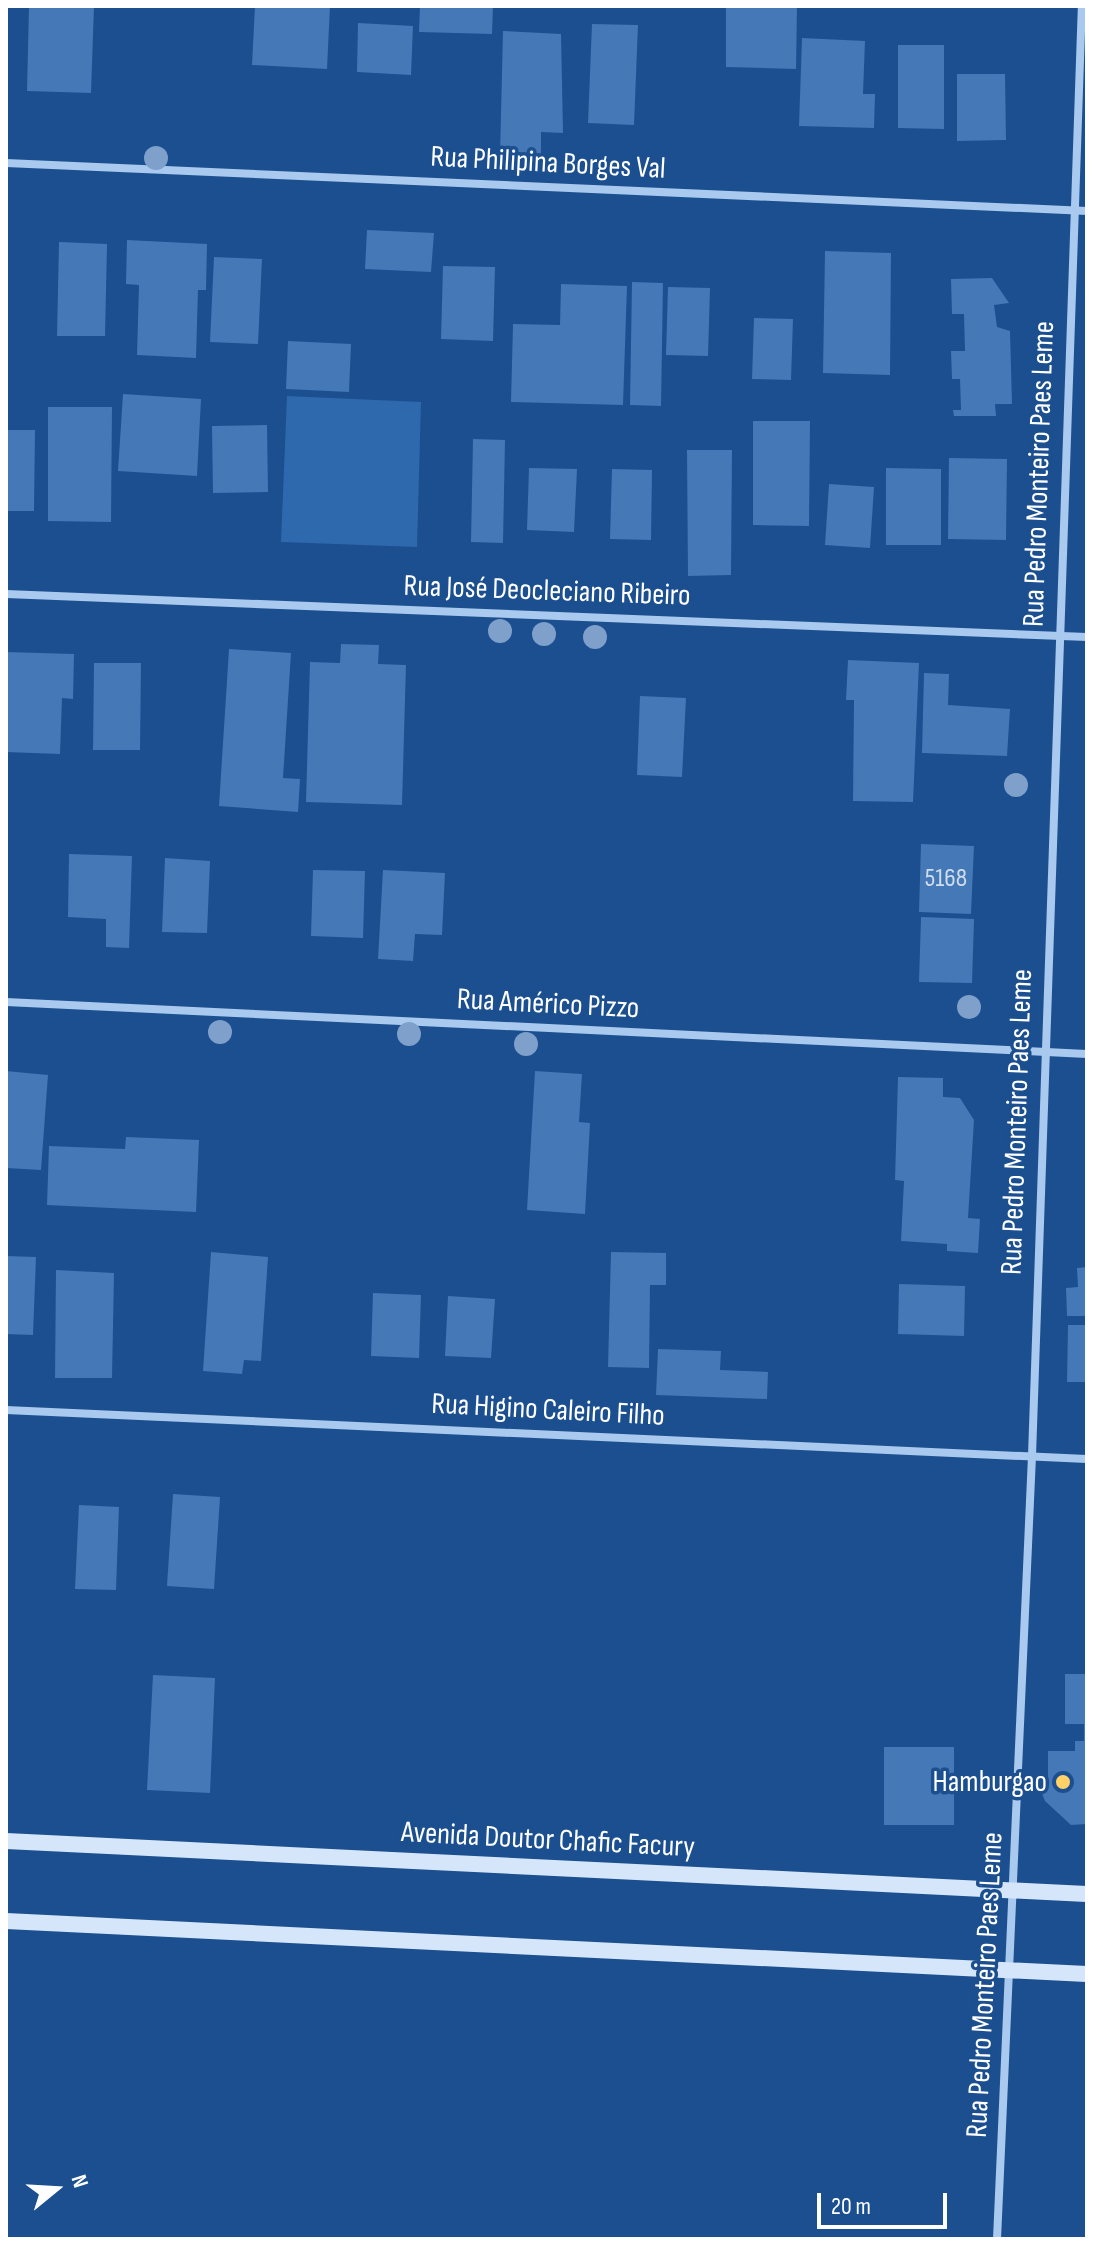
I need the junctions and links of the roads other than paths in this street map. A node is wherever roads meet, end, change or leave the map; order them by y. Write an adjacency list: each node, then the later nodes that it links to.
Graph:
1 (1082, 6): 3 (street, Rua Pedro Monteiro Paes Leme)
2 (6, 163): 3 (street, Rua Philipina Borges Val)
3 (1072, 210): 4 (street, Rua Philipina Borges Val); 6 (street, Rua Pedro Monteiro Paes Leme)
4 (1087, 211)
5 (6, 594): 6 (street, Rua José Deocleciano Ribeiro)
6 (1057, 636): 7 (street, Rua José Deocleciano Ribeiro); 9 (street, Rua Pedro Monteiro Paes Leme)
7 (1087, 637)
8 (6, 1002): 9 (street, Rua Américo Pizzo)
9 (1043, 1053): 10 (street, Rua Américo Pizzo); 12 (street, Rua Pedro Monteiro Paes Leme)
10 (1087, 1054)
11 (6, 1410): 12 (street, Rua Higino Caleiro Filho)
12 (1032, 1456): 13 (street, Rua Higino Caleiro Filho); 15 (street, Rua Pedro Monteiro Paes Leme)
13 (1087, 1459)
14 (6, 1841): 15 (main road, Avenida Doutor Chafic Facury)
15 (1015, 1890): 16 (main road, Avenida Doutor Chafic Facury); 18 (street, Rua Pedro Monteiro Paes Leme)
16 (1087, 1894)
17 (6, 1921): 18 (main road)
18 (1008, 1970): 19 (main road); 20 (street, Rua Pedro Monteiro Paes Leme)
19 (1087, 1974)
20 (997, 2239)

